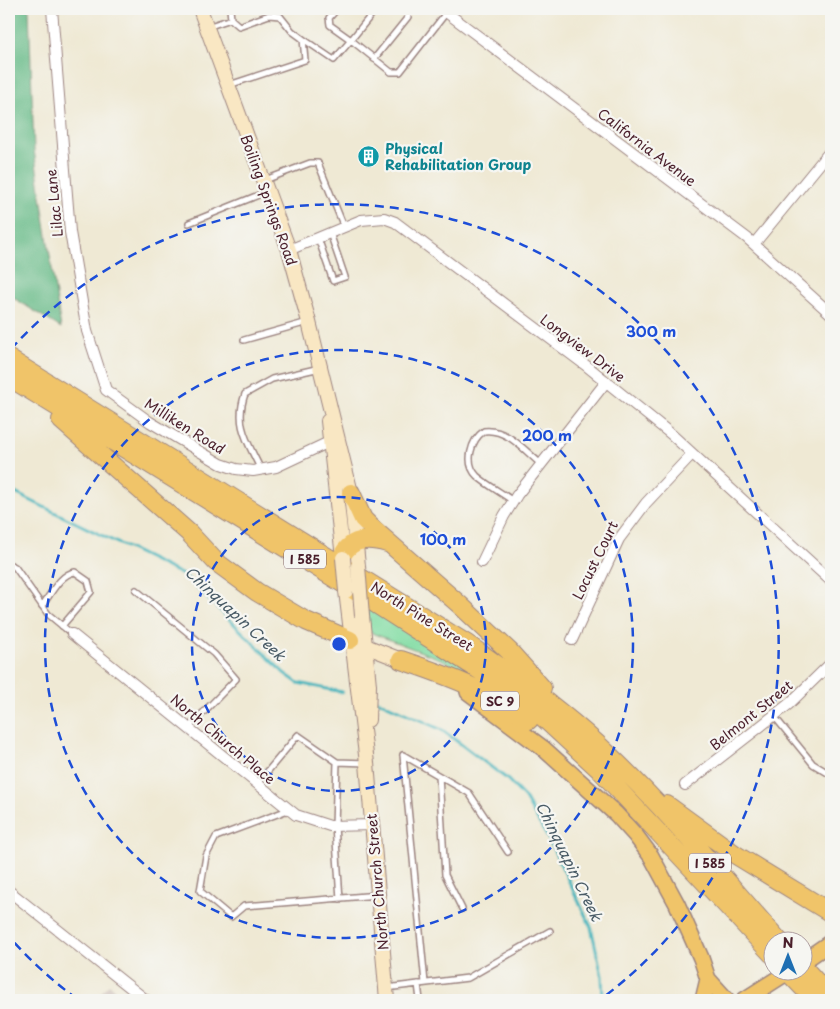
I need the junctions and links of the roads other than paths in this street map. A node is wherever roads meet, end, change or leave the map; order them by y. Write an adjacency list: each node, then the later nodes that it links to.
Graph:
1 (52, 9): 31 (street, Lilac Lane)
2 (200, 9): 11 (main road, Boiling Springs Road / SC 9)
3 (230, 9): 10 (lane)
4 (280, 9): 9 (lane)
5 (337, 9): 13 (lane)
6 (376, 9): 13 (lane)
7 (406, 9): 14 (lane)
8 (444, 10): 14 (lane); 22 (street, California Avenue)
9 (280, 16): 10 (lane); 12 (lane)
10 (231, 19): 11 (lane)
11 (207, 27): 15 (main road, Boiling Springs Road / SC 9)
12 (303, 39): 13 (lane); 15 (lane)
13 (351, 40): 14 (lane)
14 (374, 59)
15 (228, 85): 17 (main road, Boiling Springs Road / SC 9)
16 (831, 150): 22 (street)
17 (264, 186): 18 (lane); 19 (lane); 23 (main road, Boiling Springs Road / SC 9)
18 (189, 223)
19 (344, 227): 20 (street, Longview Drive); 30 (street, Longview Drive)
20 (330, 233): 21 (street, Longview Drive); 21 (lane)
21 (318, 237): 23 (street, Longview Drive)
22 (754, 244): 24 (street, California Avenue)
23 (288, 250): 25 (main road, Boiling Springs Road / SC 9)
24 (831, 314)
25 (309, 322): 26 (lane); 28 (main road, Boiling Springs Road / SC 9)
26 (244, 340)
27 (9, 359): 56 (highway, North Pine Street / I 585)
28 (320, 368): 32 (main road, Boiling Springs Road / SC 9); 35 (lane)
29 (9, 377): 51 (highway); 58 (highway, North Pine Street / I 585)
30 (606, 382): 33 (street, Longview Drive); 34 (street)
31 (106, 390): 35 (street, Milliken Road)
32 (334, 441): 35 (street, Milliken Road); 36 (main road, Boiling Springs Road / SC 9); 40 (main road, Boiling Springs Road / SC 9)
33 (692, 454): 43 (street, Longview Drive); 50 (street, Locust Court)
34 (541, 465): 37 (street); 37 (lane)
35 (261, 471)
36 (351, 494): 38 (main road, Boiling Springs Road); 39 (highway, SC 9)
37 (513, 501): 41 (street)
38 (356, 541): 39 (highway); 40 (highway); 44 (main road, Boiling Springs Road, bridge)
39 (387, 543): 56 (highway, SC 9)
40 (343, 556): 46 (main road, Boiling Springs Road / SC 9, bridge)
41 (482, 562)
42 (9, 564): 47 (lane)
43 (831, 581)
44 (359, 585): 51 (main road, North Church Street, bridge)
45 (136, 590): 57 (lane)
46 (346, 591): 51 (main road, North Church Street / SC 9)
47 (42, 606): 48 (lane); 48 (lane)
48 (62, 626): 49 (lane)
49 (72, 634): 57 (street, North Church Place)
50 (572, 640)
51 (358, 643): 52 (main road, SC 9); 54 (main road, North Church Street); 60 (main road, North Church Street)
52 (396, 658): 54 (main road); 58 (highway, SC 9); 80 (main road)
53 (831, 663): 55 (street, Belmont Street)
54 (368, 677): 60 (main road, North Church Street)
55 (774, 716): 61 (lane); 64 (street, Belmont Street)
56 (574, 724): 65 (highway, North Pine Street / I 585)
57 (189, 727): 63 (street, North Church Place)
58 (588, 760): 77 (highway, North Pine Street / I 585)
59 (337, 762): 60 (lane); 63 (lane); 68 (lane)
60 (367, 763): 67 (main road, North Church Street)
61 (828, 773)
62 (439, 776): 69 (lane); 73 (lane); 84 (lane)
63 (257, 784): 66 (street, North Church Place)
64 (685, 785)
65 (642, 788): 74 (highway); 76 (highway, North Pine Street / I 585)
66 (289, 810): 68 (street, North Church Place); 72 (lane)
67 (373, 825): 68 (street, North Church Place); 71 (main road, North Church Street)
68 (335, 826): 72 (lane)
69 (508, 852)
70 (9, 891): 88 (street)
71 (378, 895): 72 (lane); 86 (main road, North Church Street)
72 (340, 899)
73 (462, 909)
74 (831, 913)
75 (550, 931): 84 (lane)
76 (763, 932)
77 (762, 933)
78 (831, 942): 79 (main road)
79 (812, 955)
80 (708, 979): 90 (main road); 91 (main road)
81 (772, 982): 92 (main road)
82 (801, 982): 87 (highway)
83 (811, 982): 87 (highway)
84 (425, 983): 85 (lane)
85 (418, 984): 86 (lane); 89 (lane)
86 (386, 994)
87 (819, 995)
88 (146, 1000)
89 (420, 1000)
90 (703, 1000)
91 (727, 1000)
92 (744, 1000)

